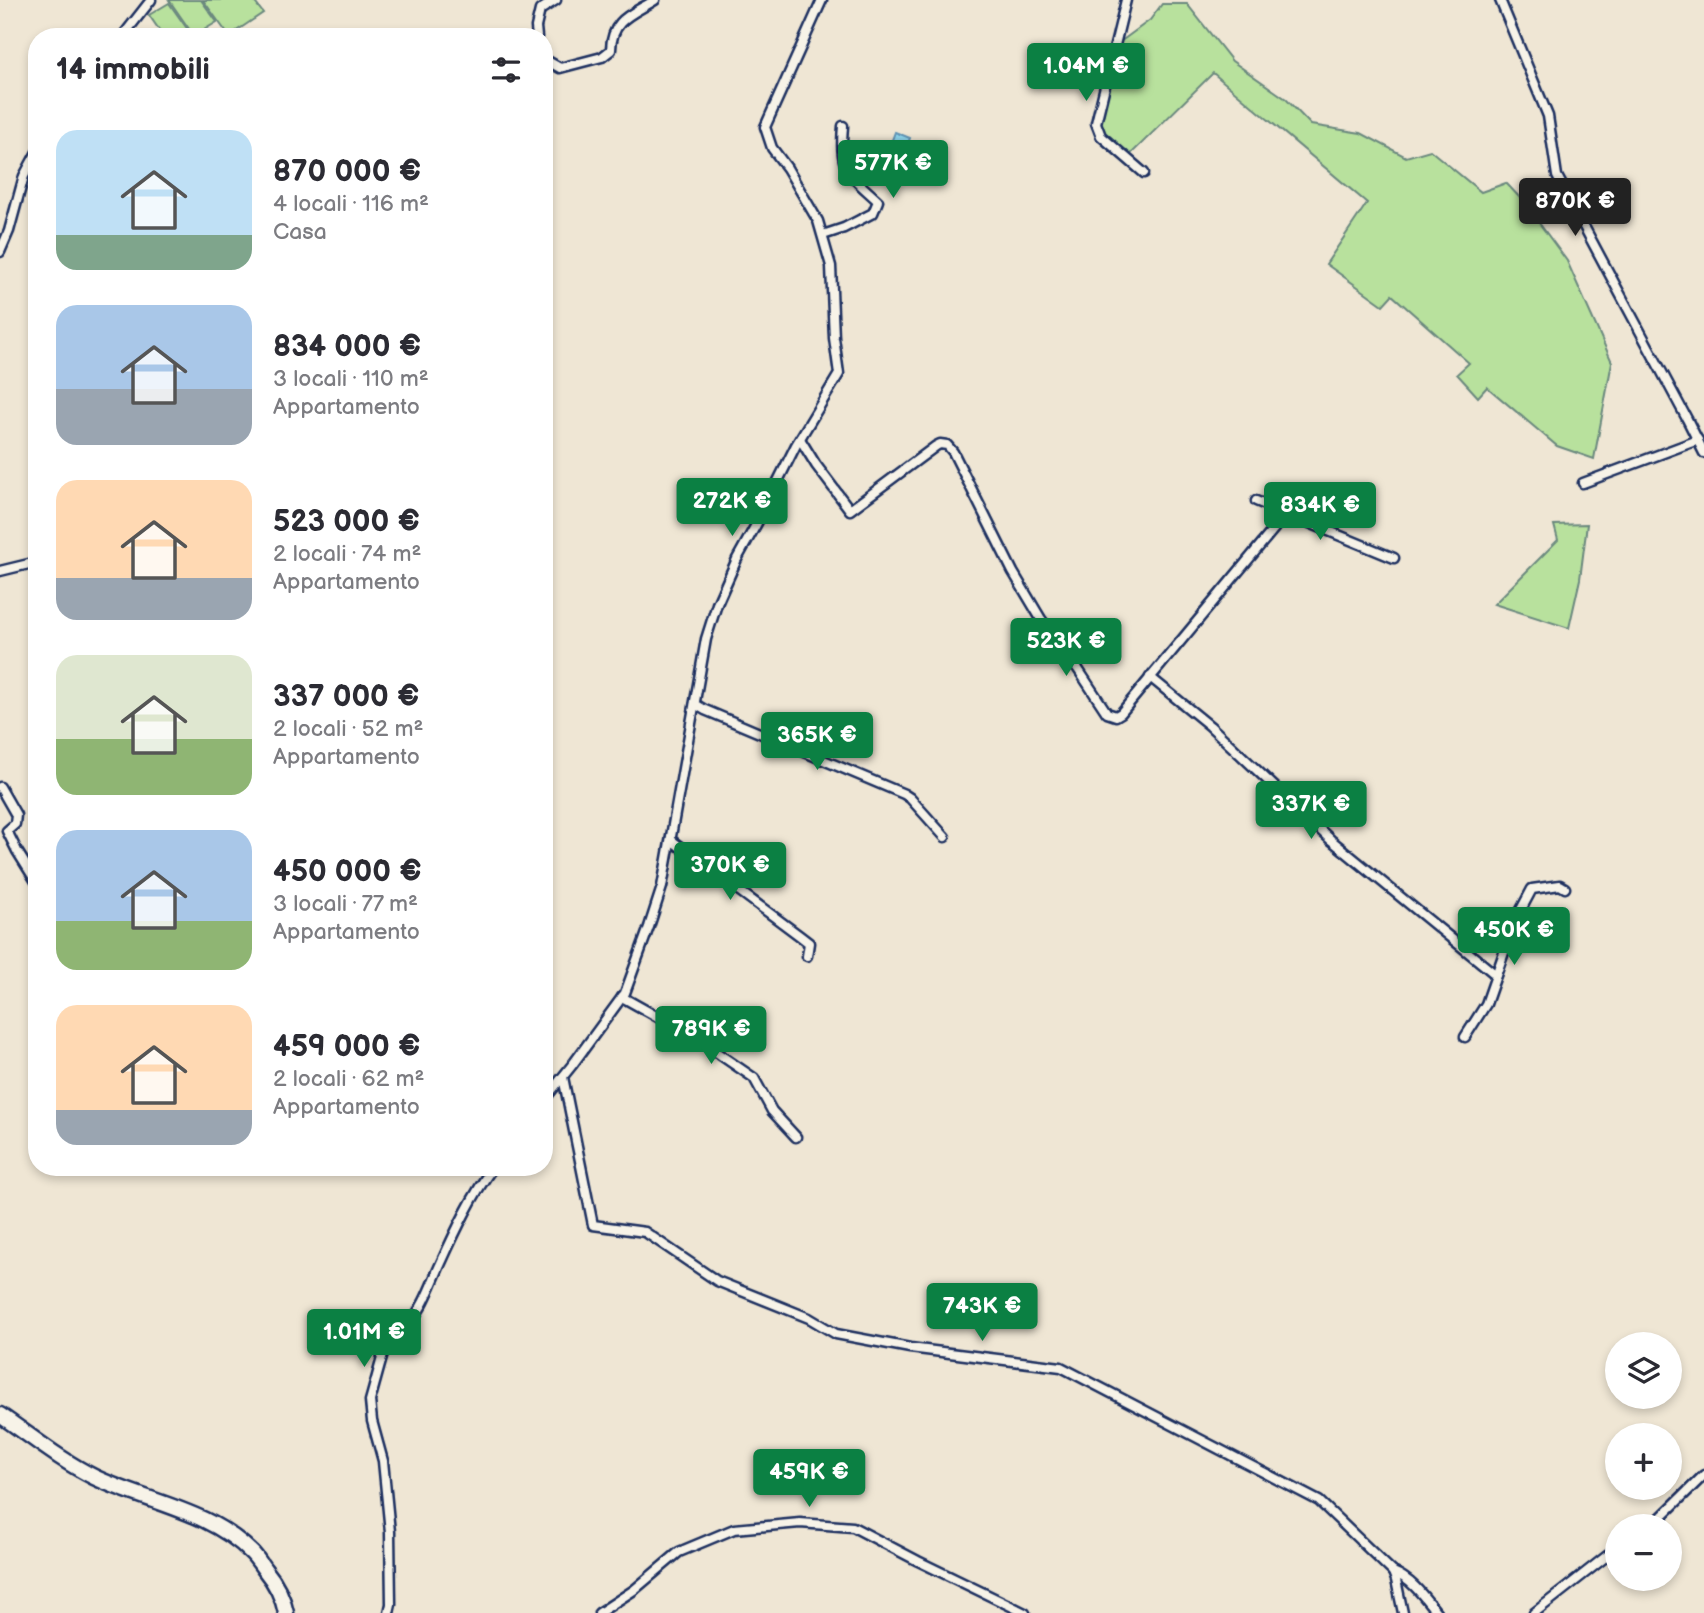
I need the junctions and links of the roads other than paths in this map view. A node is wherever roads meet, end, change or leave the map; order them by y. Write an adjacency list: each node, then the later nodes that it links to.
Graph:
1 (150, 0): 7 (street)
2 (556, 0): 8 (street)
3 (655, 0): 9 (street)
4 (822, 0): 13 (street)
5 (1126, 0): 12 (street)
6 (1500, 0): 16 (street)
7 (129, 28)
8 (536, 28)
9 (553, 64)
10 (843, 126): 13 (street)
11 (28, 169): 14 (street)
12 (1144, 173)
13 (823, 235): 15 (street)
14 (0, 252)
15 (800, 439): 24 (street); 25 (street)
16 (1698, 440): 17 (street); 18 (street)
17 (1704, 453)
18 (1583, 483)
19 (1256, 501): 20 (street)
20 (1287, 513): 21 (street); 24 (street)
21 (1394, 558)
22 (28, 564): 23 (street)
23 (0, 571)
24 (1150, 677): 32 (street)
25 (695, 704): 27 (street); 28 (street)
26 (0, 787): 29 (street)
27 (945, 838)
28 (671, 841): 31 (street); 33 (street)
29 (28, 869)
30 (1565, 888): 32 (street)
31 (807, 956)
32 (1496, 975): 34 (street)
33 (622, 996): 35 (street); 37 (street)
34 (1465, 1037)
35 (563, 1077): 36 (street); 45 (street)
36 (553, 1089)
37 (796, 1137)
38 (486, 1176): 47 (street)
39 (0, 1405): 41 (main road)
40 (0, 1415): 41 (main road)
41 (73, 1464): 46 (main road)
42 (1704, 1475): 43 (street)
43 (1664, 1514)
44 (1605, 1557): 52 (street)
45 (1393, 1572): 50 (street); 51 (street)
46 (286, 1613)
47 (389, 1613)
48 (599, 1613): 49 (street)
49 (1025, 1613)
50 (1403, 1613)
51 (1437, 1613)
52 (1534, 1613)

